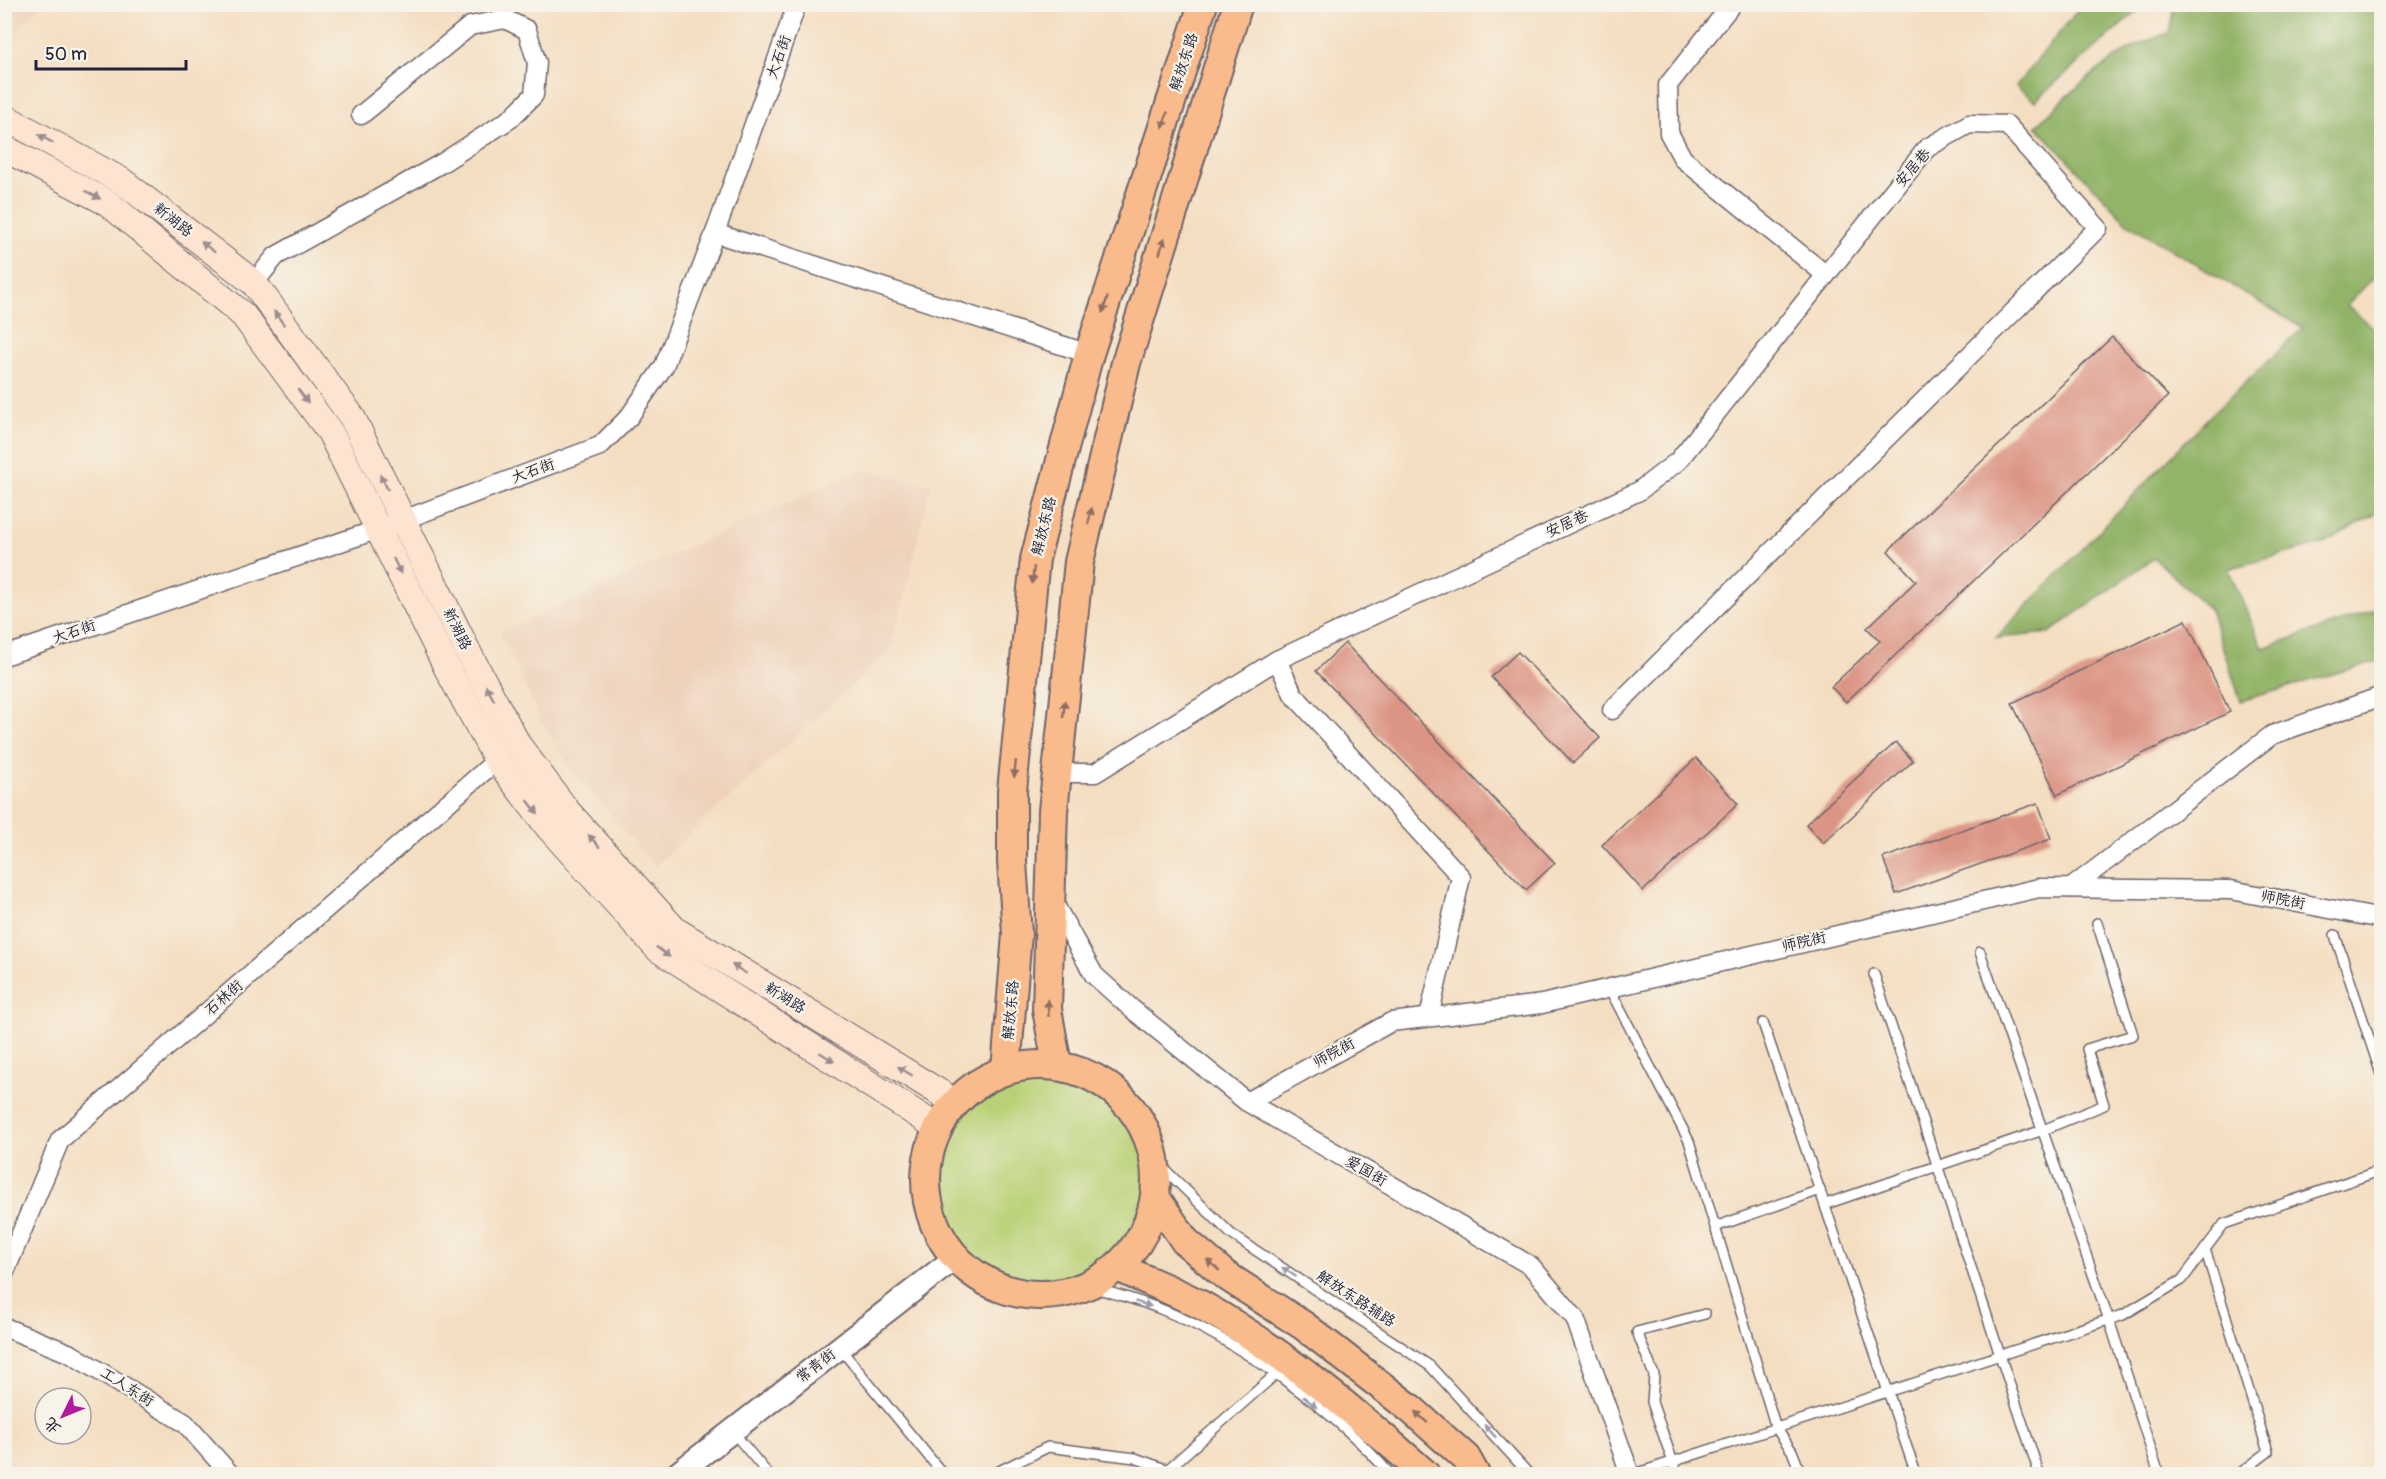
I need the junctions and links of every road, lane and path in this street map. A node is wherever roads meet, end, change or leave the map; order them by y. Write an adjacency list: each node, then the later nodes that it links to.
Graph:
1 (797, 4): 8 (street, 大石街)
2 (1203, 4): 11 (main road, 解放东路, one-way to 11)
3 (1238, 4): 19 (main road, one-way to 3)
4 (1732, 4): 9 (street)
5 (360, 115): 10 (street)
6 (4, 117): 10 (main road, 新湖路, one-way to 6)
7 (4, 148): 13 (main road, 新湖路, one-way to 13)
8 (715, 233): 11 (street); 12 (street, 大石街)
9 (1826, 275): 15 (street, 安居巷); 17 (street, 安居巷)
10 (254, 283): 12 (main road, 新湖路, one-way to 10)
11 (1089, 354): 31 (main road, 解放东路, one-way to 31)
12 (402, 519): 13 (street, 大石街); 33 (main road, 新湖路, one-way to 12)
13 (378, 530): 14 (street, 大石街); 18 (main road, 新湖路, one-way to 18)
14 (4, 656)
15 (1277, 660): 19 (street, 安居巷); 28 (street)
16 (2382, 696): 20 (street)
17 (1612, 710)
18 (497, 760): 35 (main road, 新湖路, one-way to 35); 47 (street, 石林街)
19 (1057, 773): 21 (main road)
20 (2071, 888): 22 (street, 师院街); 27 (street, 师院街)
21 (1051, 897): 30 (main road, one-way to 21); 34 (street, 爱国街)
22 (2382, 920)
23 (2097, 923): 36 (lane)
24 (2335, 935): 32 (lane)
25 (1980, 952): 36 (lane)
26 (1874, 974): 38 (lane)
27 (1610, 988): 28 (street, 师院街); 43 (lane)
28 (1429, 1017): 34 (street, 师院街)
29 (1763, 1023): 40 (lane)
30 (1057, 1065): 31 (main road); 37 (main road)
31 (1005, 1070): 33 (main road)
32 (2382, 1077)
33 (955, 1102): 35 (main road)
34 (1247, 1102): 71 (street, 爱国街)
35 (938, 1127): 45 (main road)
36 (2043, 1130): 38 (lane); 50 (lane)
37 (1155, 1160): 41 (main road); 70 (lane, 解放东路辅路, one-way to 37)
38 (1936, 1168): 42 (lane); 53 (lane)
39 (2382, 1170): 44 (lane)
40 (1820, 1190): 42 (lane); 43 (lane)
41 (1155, 1197): 46 (main road); 69 (main road, one-way to 41)
42 (1826, 1204): 55 (lane)
43 (1715, 1227): 56 (lane)
44 (2205, 1249): 50 (lane); 76 (lane)
45 (955, 1258): 48 (main road); 52 (street, 常青街)
46 (1118, 1267): 48 (main road); 68 (main road)
47 (4, 1274)
48 (1088, 1286): 54 (lane, one-way to 54)
49 (1704, 1314): 58 (lane)
50 (2109, 1320): 53 (lane); 75 (lane)
51 (4, 1327): 61 (street, 工人东街)
52 (839, 1347): 57 (street, 常青街); 64 (lane)
53 (2001, 1355): 55 (lane); 60 (lane)
54 (1276, 1374): 59 (lane); 67 (lane, one-way to 67)
55 (1889, 1392): 56 (lane); 74 (lane)
56 (1776, 1428): 58 (lane); 73 (lane)
57 (732, 1430): 62 (street, 常青街); 63 (lane)
58 (1673, 1462): 71 (lane); 72 (lane)
59 (1167, 1470): 65 (lane); 66 (lane)
60 (2039, 1473)
61 (230, 1474)
62 (677, 1474)
63 (768, 1474)
64 (943, 1474)
65 (993, 1474)
66 (1179, 1474)
67 (1390, 1474)
68 (1425, 1474)
69 (1474, 1474)
70 (1529, 1474)
71 (1632, 1474)
72 (1677, 1474)
73 (1801, 1474)
74 (1916, 1474)
75 (2158, 1474)
76 (2239, 1474)

